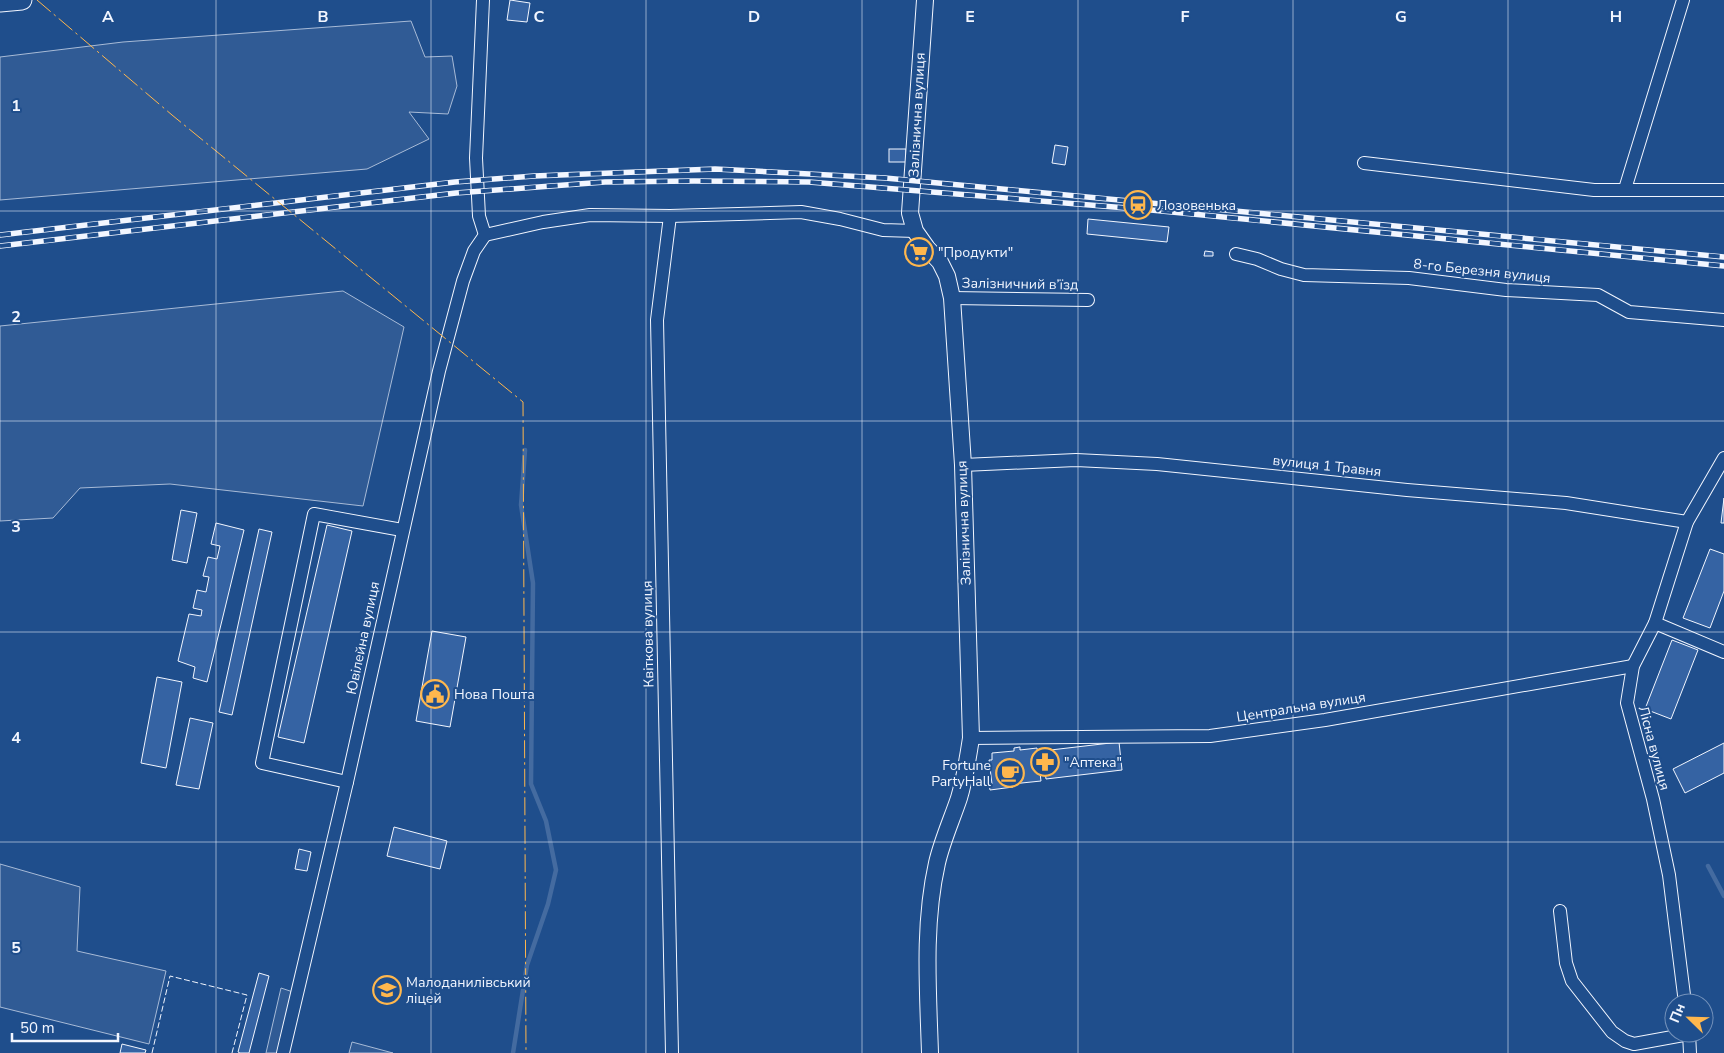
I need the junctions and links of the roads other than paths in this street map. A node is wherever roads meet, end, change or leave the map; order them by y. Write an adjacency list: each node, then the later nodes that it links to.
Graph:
1 (22, 0): 5 (main road)
2 (483, 0): 11 (street)
3 (925, 0): 10 (street, Залізнична вулиця)
4 (1683, 0): 7 (street)
5 (0, 2)
6 (1364, 163): 7 (street)
7 (1625, 189): 8 (street)
8 (1724, 190)
9 (670, 216): 10 (street); 11 (street); 29 (street, Квіткова вулиця)
10 (915, 231): 13 (street, Залізнична вулиця)
11 (485, 235): 19 (street, Ювілейна вулиця)
12 (1236, 254): 15 (street, 8-го Березня вулиця)
13 (952, 298): 14 (street, Залізничний в’їзд); 17 (street, Залізнична вулиця)
14 (1088, 300)
15 (1724, 320)
16 (1724, 458): 18 (street, Лісна вулиця)
17 (963, 465): 18 (street, вулиця 1 Травня); 23 (street, Залізнична вулиця)
18 (1688, 522): 20 (street, Лісна вулиця)
19 (402, 530): 24 (street, Ювілейна вулиця); 24 (street)
20 (1655, 623): 21 (street); 22 (street, Лісна вулиця)
21 (1724, 652)
22 (1633, 666): 23 (street, Центральна вулиця); 26 (street, Лісна вулиця)
23 (971, 738): 30 (street, Залізнична вулиця)
24 (347, 782): 28 (street, Ювілейна вулиця)
25 (1560, 911): 27 (street)
26 (1684, 993)
27 (1664, 1038)
28 (283, 1053)
29 (672, 1053)
30 (930, 1053)

